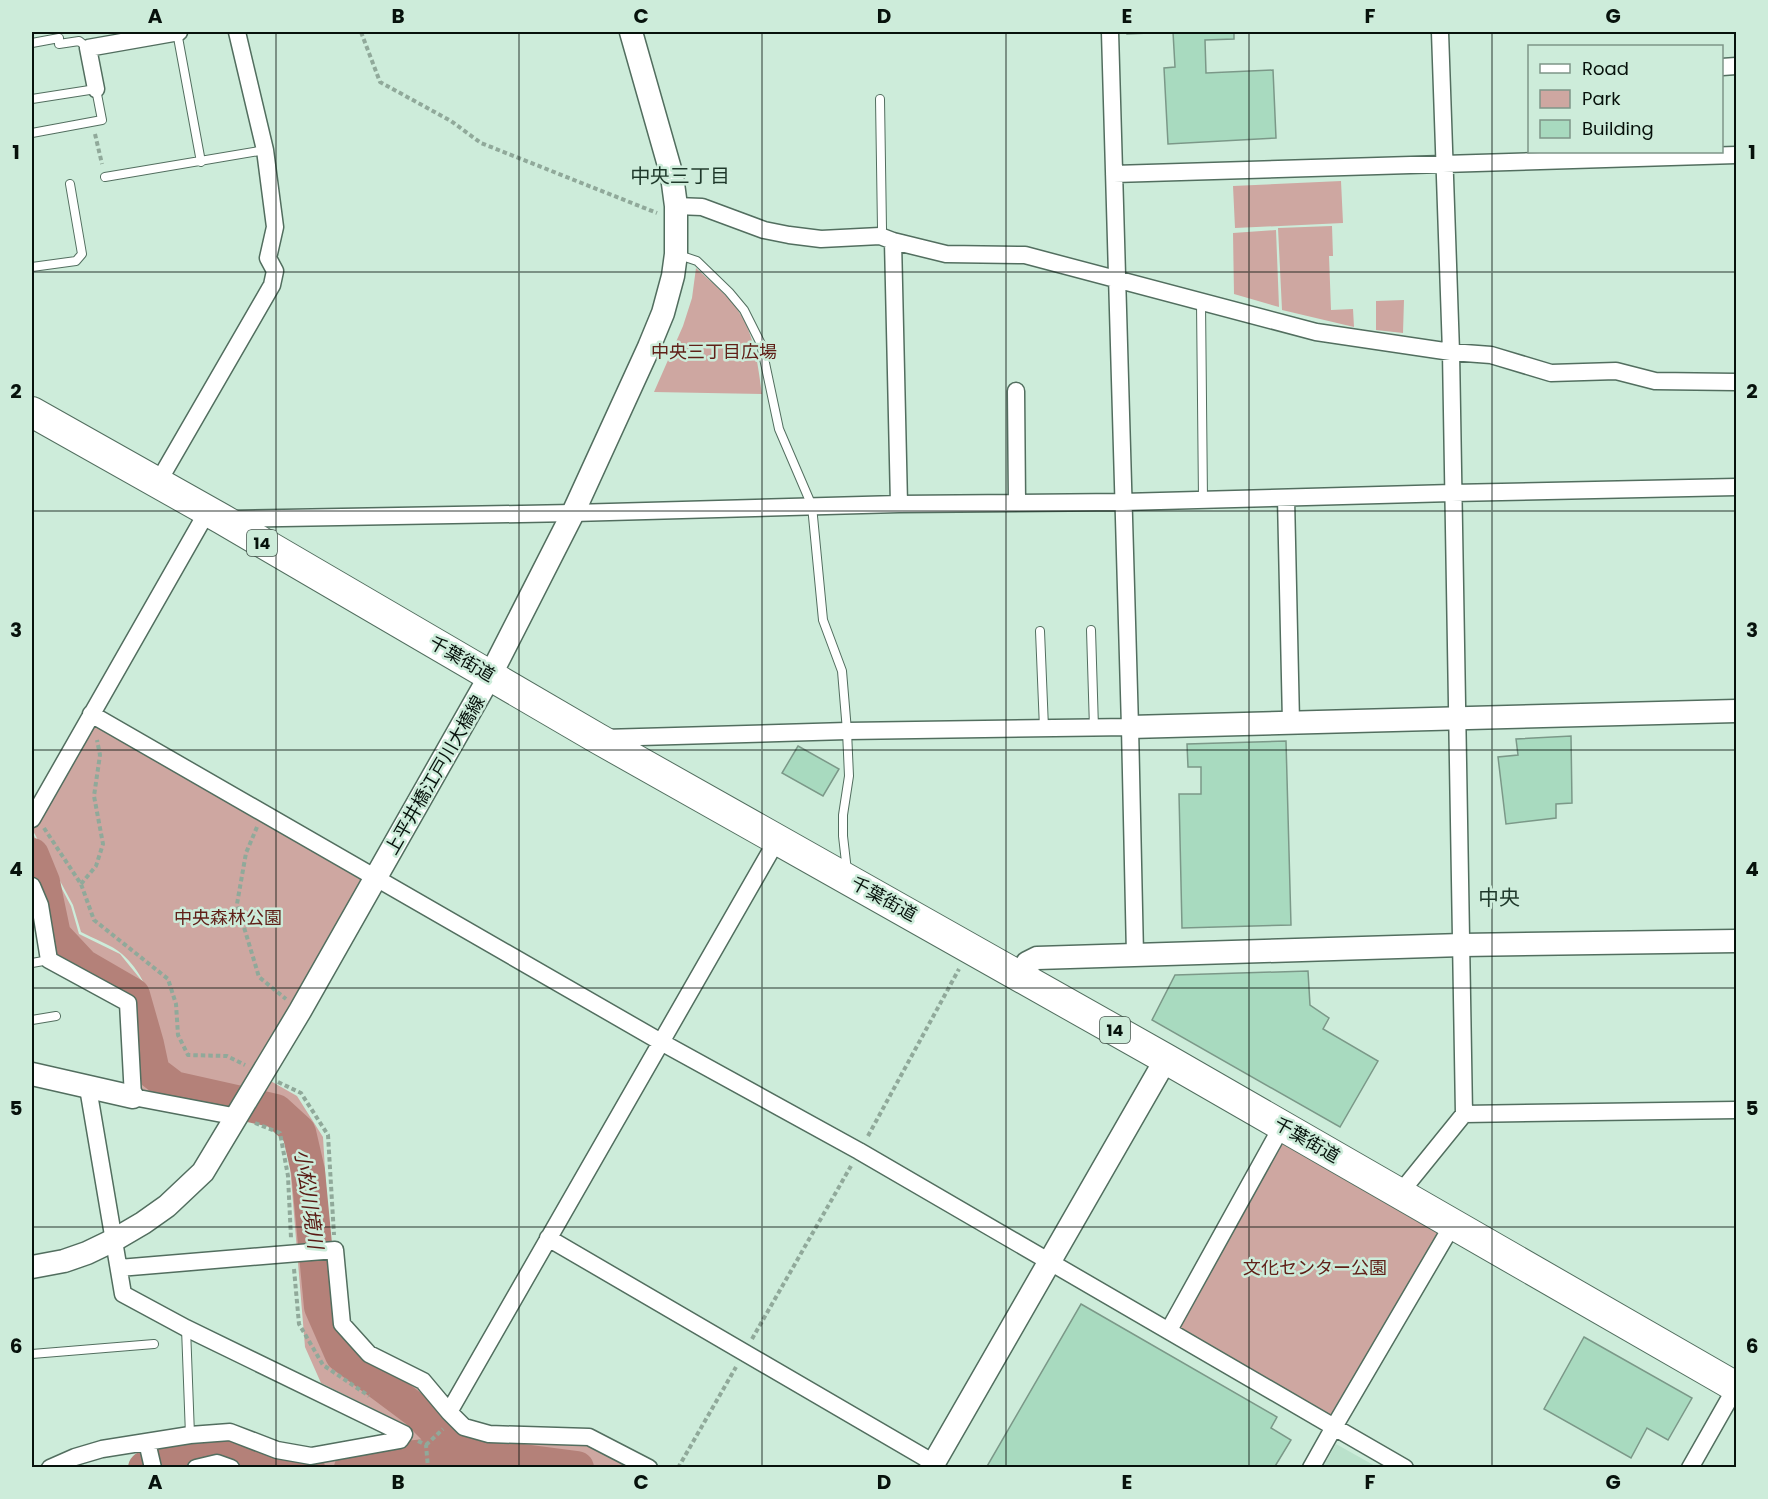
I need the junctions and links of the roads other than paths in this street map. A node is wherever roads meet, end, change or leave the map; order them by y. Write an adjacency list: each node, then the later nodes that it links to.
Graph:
1 (178, 32): 7 (street); 14 (lane)
2 (237, 32): 12 (street)
3 (630, 32): 19 (street, 上平井橋江戸川大橋線)
4 (1110, 32): 16 (street)
5 (1440, 32): 15 (street)
6 (32, 43): 7 (lane)
7 (88, 48): 8 (street)
8 (96, 89): 9 (lane); 11 (lane)
9 (32, 99)
10 (880, 99): 20 (lane)
11 (32, 133)
12 (265, 150): 14 (lane); 29 (street)
13 (1737, 155): 15 (street)
14 (201, 162): 17 (lane)
15 (1444, 164): 16 (street); 25 (street)
16 (1114, 174): 23 (street)
17 (105, 177)
18 (70, 184): 22 (lane)
19 (676, 206): 20 (street); 21 (street, 上平井橋江戸川大橋線)
20 (887, 239): 23 (street); 36 (street)
21 (676, 254): 37 (lane); 38 (street, 上平井橋江戸川大橋線)
22 (32, 267)
23 (1117, 280): 24 (street); 34 (street)
24 (1201, 302): 25 (street); 33 (lane)
25 (1451, 352): 26 (street); 31 (street)
26 (1737, 382)
27 (1016, 391): 35 (street)
28 (32, 412): 29 (highway, 千葉街道 / 14)
29 (157, 484): 39 (highway, 千葉街道 / 14)
30 (1737, 487): 31 (street)
31 (1452, 493): 32 (street); 45 (street)
32 (1286, 498): 33 (street); 46 (street)
33 (1203, 500): 34 (street)
34 (1123, 502): 35 (street); 47 (street)
35 (1017, 503): 36 (street)
36 (899, 504): 37 (street)
37 (812, 506): 38 (street); 50 (lane)
38 (573, 513): 39 (street); 42 (street, 上平井橋江戸川大橋線)
39 (214, 516): 42 (highway, 千葉街道 / 14); 44 (street)
40 (1091, 630): 49 (lane)
41 (1040, 631): 48 (lane)
42 (490, 676): 51 (highway, 千葉街道 / 14); 54 (street, 上平井橋江戸川大橋線)
43 (1737, 711): 45 (street)
44 (91, 714): 52 (street); 54 (street)
45 (1457, 717): 46 (street); 58 (street)
46 (1291, 722): 47 (street)
47 (1130, 727): 49 (street); 59 (street)
48 (1044, 728): 49 (street); 50 (street)
49 (1094, 728)
50 (848, 731): 51 (street); 55 (lane)
51 (597, 738): 53 (highway, 千葉街道 / 14)
52 (32, 814)
53 (777, 840): 55 (highway, 千葉街道 / 14); 65 (street)
54 (377, 877): 65 (street); 70 (street, 上平井橋江戸川大橋線)
55 (848, 879): 62 (highway, 千葉街道 / 14)
56 (32, 886): 60 (street)
57 (1737, 941): 58 (street)
58 (1462, 945): 59 (street); 72 (street)
59 (1135, 955): 62 (street)
60 (50, 960): 61 (lane); 69 (street)
61 (32, 963)
62 (1021, 976): 66 (highway, 千葉街道 / 14)
63 (56, 1016): 64 (lane)
64 (32, 1020)
65 (661, 1042): 76 (street); 78 (street)
66 (1166, 1059): 73 (highway, 千葉街道 / 14); 78 (street)
67 (32, 1074): 68 (street)
68 (88, 1088): 69 (street); 77 (street)
69 (133, 1097): 70 (street)
70 (243, 1109): 77 (street, 上平井橋江戸川大橋線)
71 (1737, 1110): 72 (street)
72 (1464, 1114): 74 (street)
73 (1282, 1126): 74 (highway, 千葉街道 / 14); 82 (street)
74 (1400, 1193): 75 (highway, 千葉街道 / 14)
75 (1453, 1224): 85 (highway, 千葉街道 / 14); 87 (street)
76 (548, 1238): 86 (street); 90 (street)
77 (114, 1240): 79 (street, 上平井橋江戸川大橋線); 80 (street)
78 (1049, 1262): 82 (street); 90 (street)
79 (32, 1268)
80 (119, 1268): 81 (street); 86 (street)
81 (186, 1328): 88 (lane); 88 (street)
82 (1169, 1330): 87 (street)
83 (154, 1344): 84 (lane)
84 (32, 1354)
85 (1736, 1387): 97 (street)
86 (449, 1412): 94 (street)
87 (1335, 1427): 95 (street); 96 (street)
88 (190, 1435): 89 (street)
89 (150, 1455): 91 (street)
90 (933, 1465)
91 (50, 1467)
92 (196, 1467): 93 (street)
93 (231, 1467)
94 (649, 1467)
95 (1311, 1467)
96 (1406, 1467)
97 (1690, 1467)

